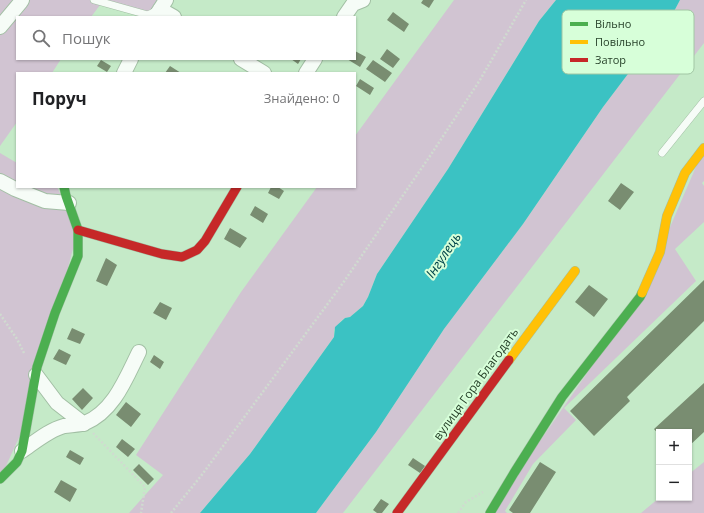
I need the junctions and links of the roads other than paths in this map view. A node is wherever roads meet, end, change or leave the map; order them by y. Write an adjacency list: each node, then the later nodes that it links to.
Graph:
1 (22, 0): 7 (street)
2 (94, 0): 4 (lane)
3 (363, 0): 6 (street)
4 (160, 8): 5 (street)
5 (172, 16)
6 (345, 16)
7 (0, 26)
8 (131, 60): 11 (street)
9 (243, 60): 12 (street)
10 (315, 60): 13 (street)
11 (125, 72)
12 (262, 72)
13 (307, 72)
14 (704, 101): 16 (lane)
15 (704, 148): 29 (street)
16 (662, 153)
17 (0, 181): 20 (street)
18 (64, 188): 20 (street)
19 (236, 188): 21 (street)
20 (69, 203): 21 (street)
21 (78, 230): 24 (street)
22 (575, 270): 28 (street, вулиця Гора Благодать)
23 (139, 352): 25 (street)
24 (36, 374): 25 (street); 26 (street)
25 (84, 424): 26 (street)
26 (22, 451): 27 (street)
27 (0, 479)
28 (397, 513)
29 (490, 513)

